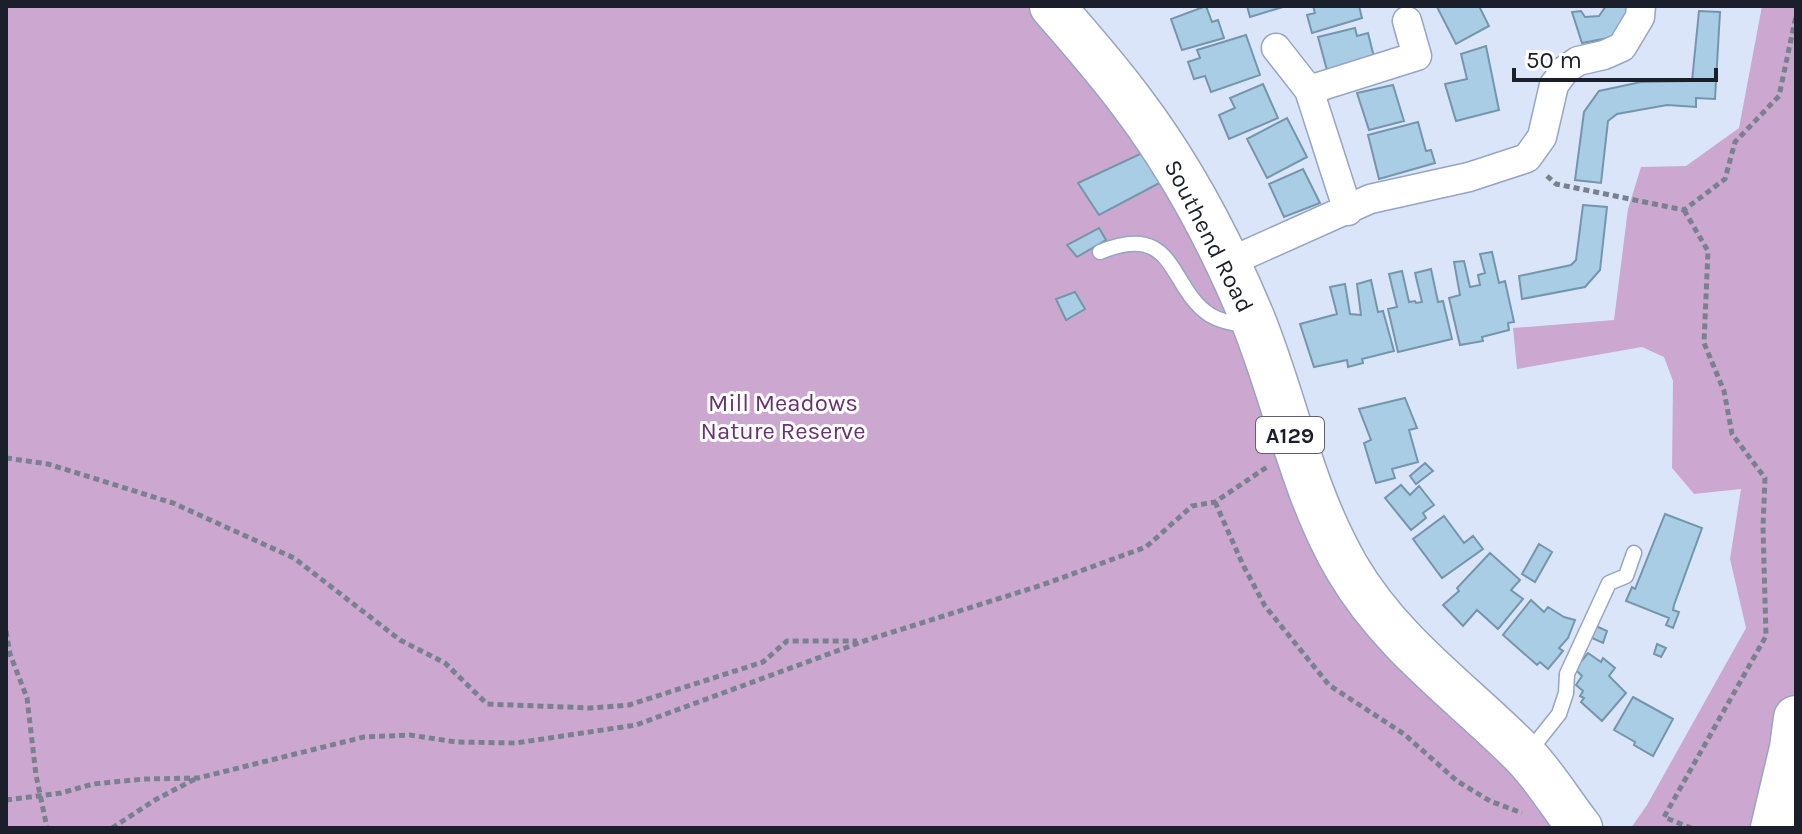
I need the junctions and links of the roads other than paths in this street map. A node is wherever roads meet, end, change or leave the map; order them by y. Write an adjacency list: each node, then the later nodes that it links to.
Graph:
1 (1052, 6): 8 (main road, Southend Road / A129)
2 (1641, 6): 6 (street)
3 (1407, 21): 5 (street)
4 (1276, 48): 5 (street)
5 (1309, 90): 6 (street)
6 (1348, 211): 8 (street)
7 (1100, 252): 9 (lane)
8 (1227, 263): 9 (main road, Southend Road / A129)
9 (1254, 324): 12 (main road, Southend Road / A129)
10 (1634, 553): 12 (lane)
11 (1796, 718): 14 (main road)
12 (1525, 757): 13 (main road, Southend Road / A129)
13 (1580, 828)
14 (1773, 828)

